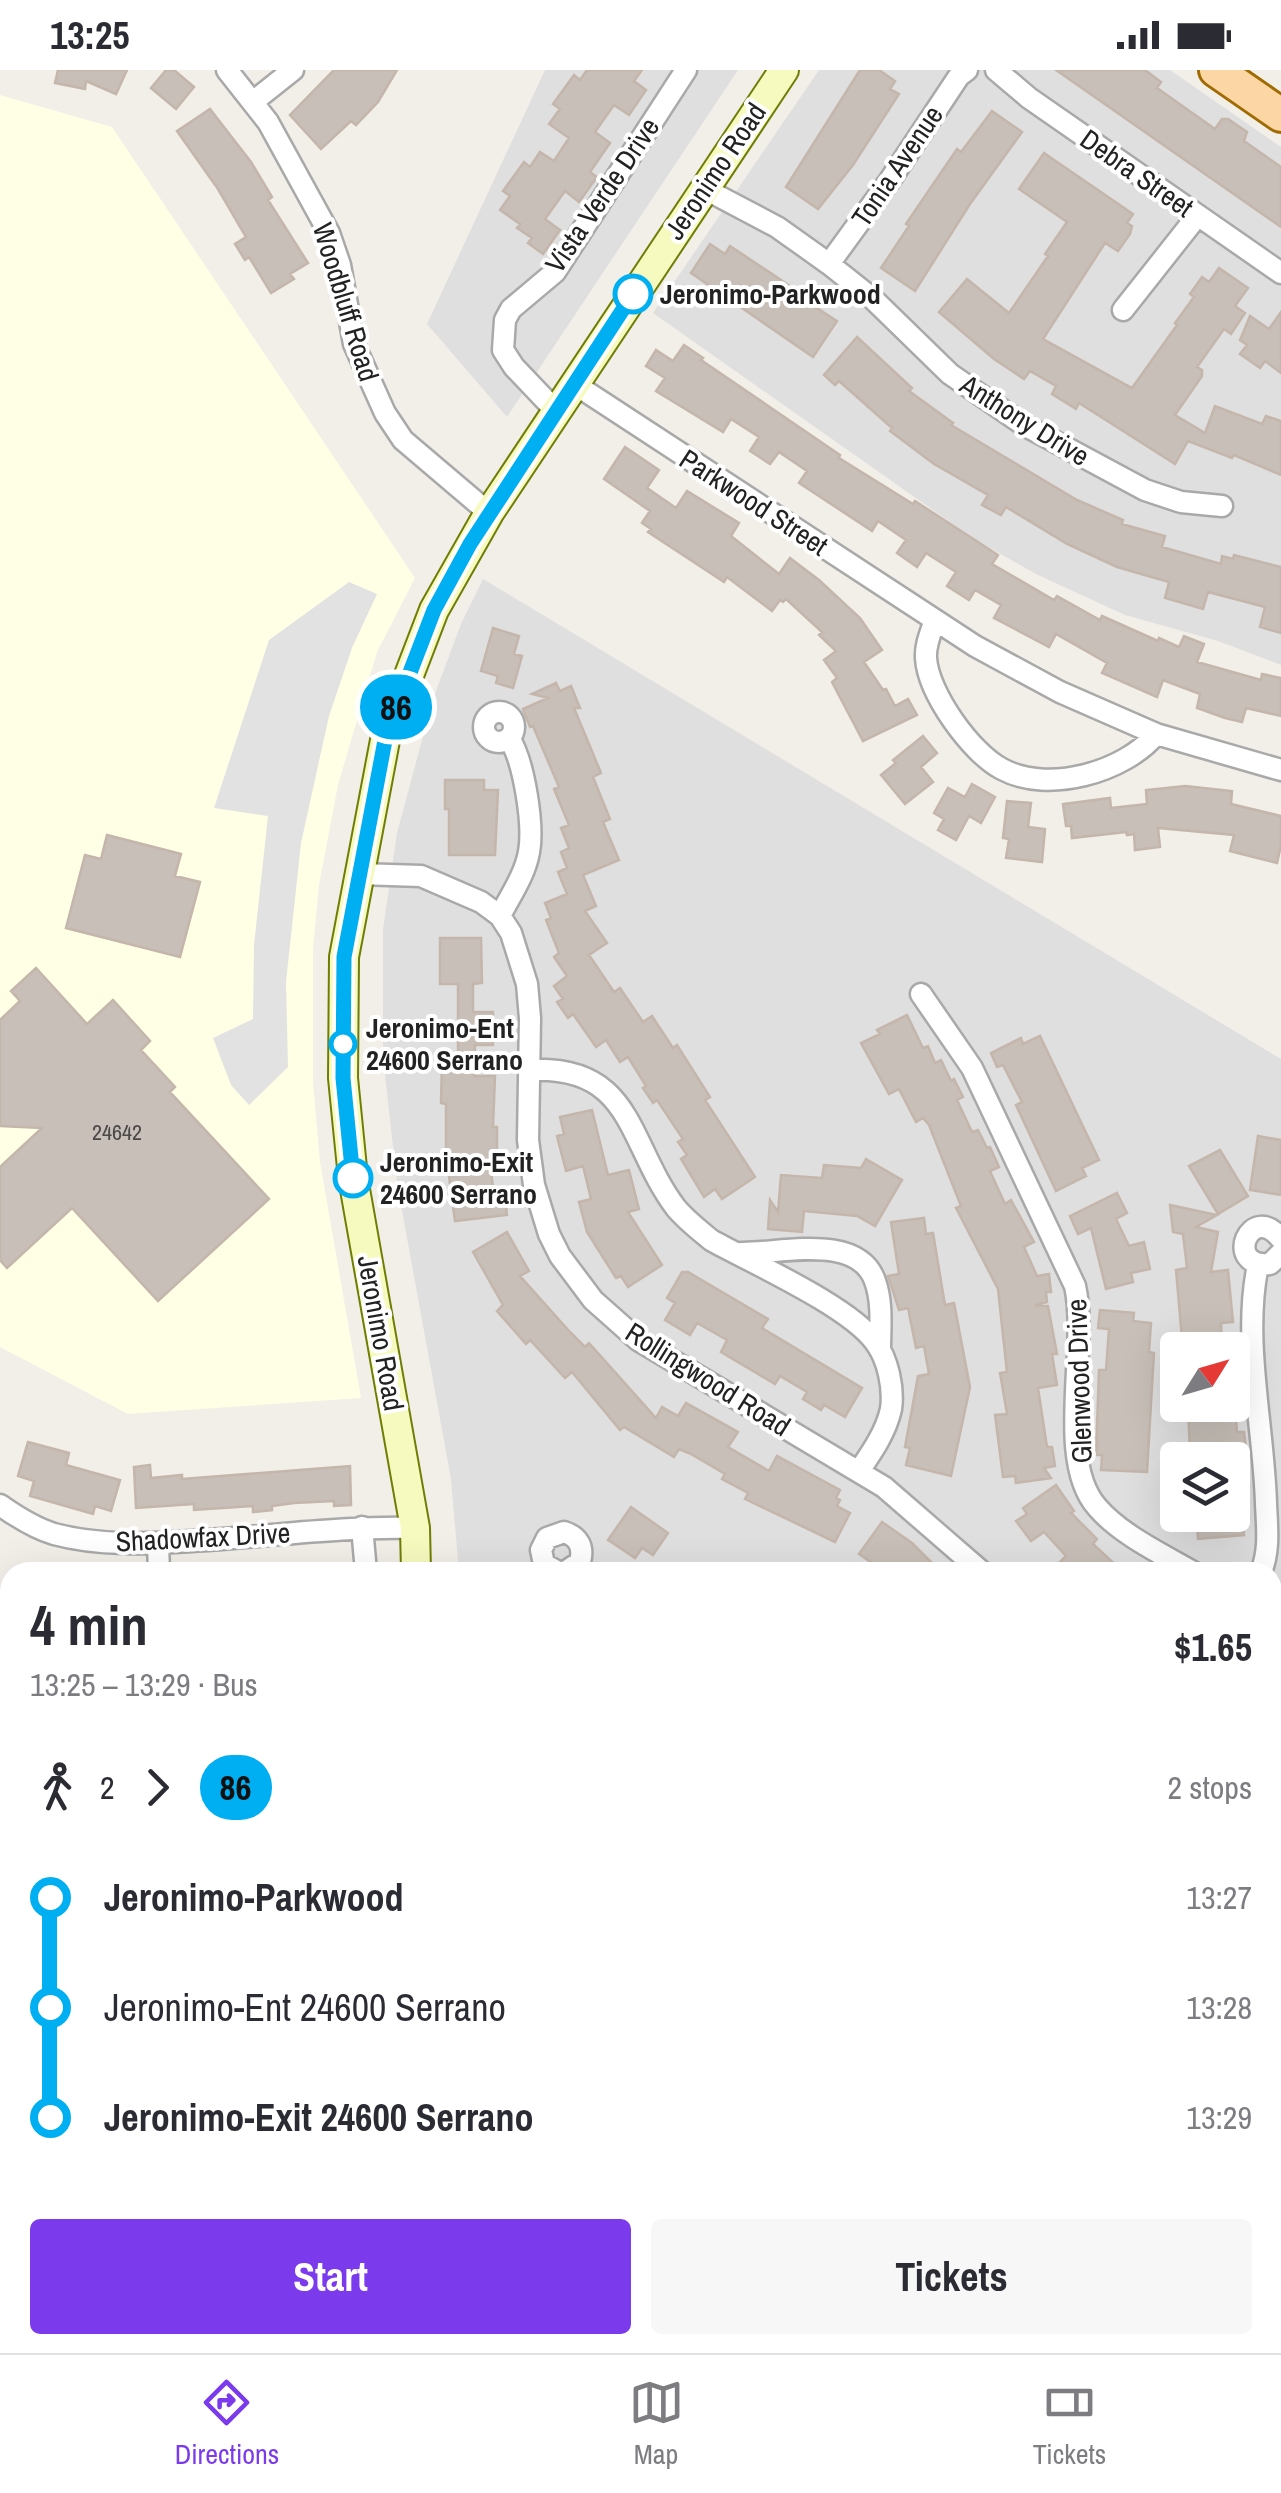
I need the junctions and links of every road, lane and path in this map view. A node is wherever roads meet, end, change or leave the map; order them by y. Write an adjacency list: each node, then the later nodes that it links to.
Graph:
1 (228, 70): 8 (street, Woodbluff Road)
2 (293, 70): 8 (street)
3 (686, 70): 16 (street, Vista Verde Drive)
4 (784, 70): 10 (main road, Jeronimo Road)
5 (968, 70): 12 (street, Tonia Avenue)
6 (996, 70): 11 (street, Debra Street)
7 (1216, 70): 9 (main road)
8 (254, 101): 18 (street, Woodbluff Road)
9 (1281, 115)
10 (702, 188): 12 (street, Anthony Drive); 15 (main road, Jeronimo Road)
11 (1198, 215): 13 (street, Debra Street); 14 (street)
12 (829, 264): 17 (street, Anthony Drive)
13 (1281, 272)
14 (1123, 310)
15 (573, 383): 16 (main road, Jeronimo Road); 19 (street, Parkwood Street)
16 (555, 410): 18 (main road, Jeronimo Road)
17 (1222, 506)
18 (488, 513): 23 (main road, Jeronimo Road)
19 (935, 620): 20 (street, Parkwood Street); 20 (street)
20 (1156, 734): 22 (street, Parkwood Street)
21 (509, 738): 24 (street)
22 (1281, 770)
23 (360, 874): 24 (street); 35 (main road, Jeronimo Road)
24 (500, 916): 26 (street, Rollingwood Road)
25 (921, 994): 41 (street, Glenwood Drive)
26 (530, 1070): 28 (street); 32 (street, Rollingwood Road)
27 (1281, 1238): 30 (street)
28 (735, 1253): 31 (street); 31 (street)
29 (1281, 1253): 30 (street)
30 (1258, 1264): 42 (street)
31 (880, 1350): 32 (street)
32 (860, 1471): 40 (street, Rollingwood Road)
33 (0, 1505): 36 (street, Shadowfax Drive)
34 (362, 1527): 35 (street, Shadowfax Drive); 36 (street, Shadowfax Drive); 38 (street)
35 (414, 1528): 39 (main road, Jeronimo Road)
36 (158, 1544): 37 (street)
37 (159, 1562)
38 (365, 1562)
39 (416, 1562)
40 (971, 1562)
41 (1177, 1562)
42 (1264, 1562)

